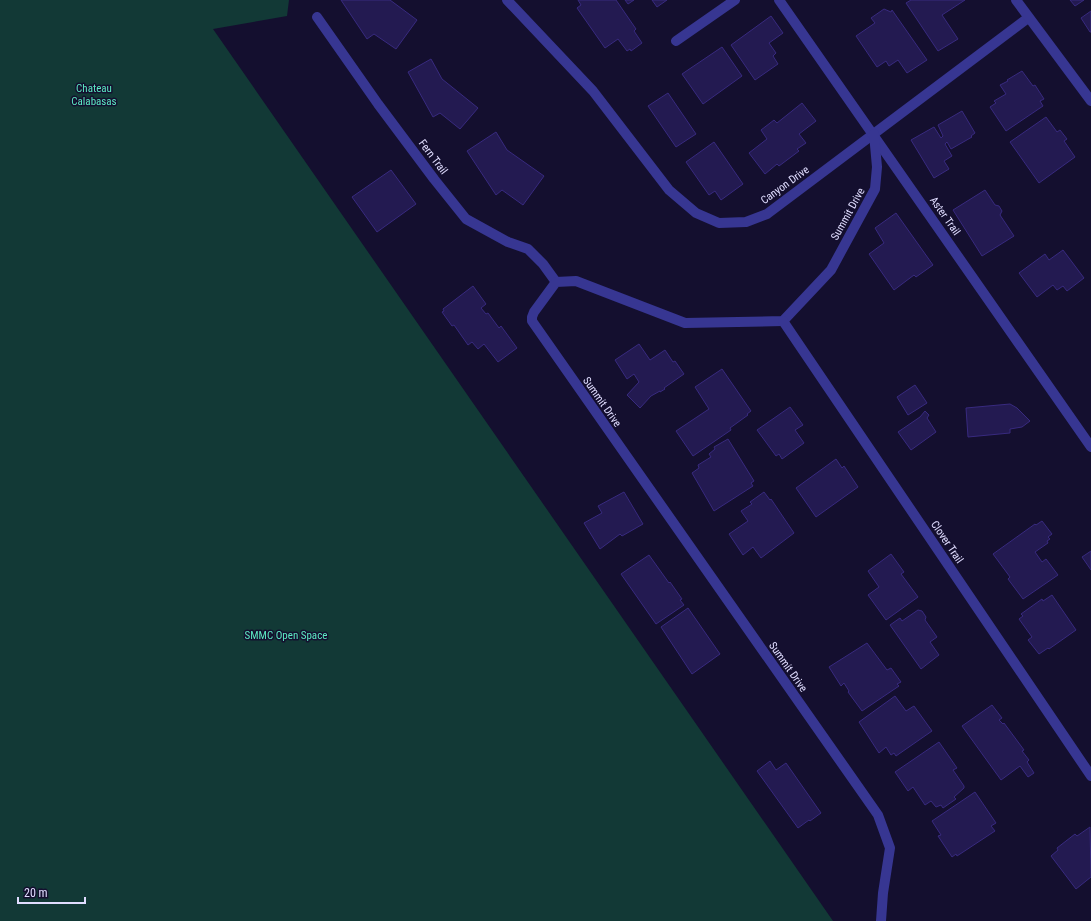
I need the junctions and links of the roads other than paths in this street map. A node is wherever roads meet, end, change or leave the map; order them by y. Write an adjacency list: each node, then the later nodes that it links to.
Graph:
1 (507, 0): 9 (street, Canyon Drive)
2 (735, 0): 7 (street)
3 (779, 0): 9 (street, Aster Trail)
4 (1016, 0): 6 (street)
5 (318, 16): 10 (street, Fern Trail)
6 (1028, 18): 8 (street); 9 (street, Canyon Drive)
7 (676, 41)
8 (1091, 101)
9 (874, 134): 11 (street, Summit Drive); 12 (street, Aster Trail)
10 (556, 282): 11 (street); 14 (street, Summit Drive)
11 (783, 321): 13 (street, Clover Trail)
12 (1091, 447)
13 (1091, 776)
14 (881, 921)

